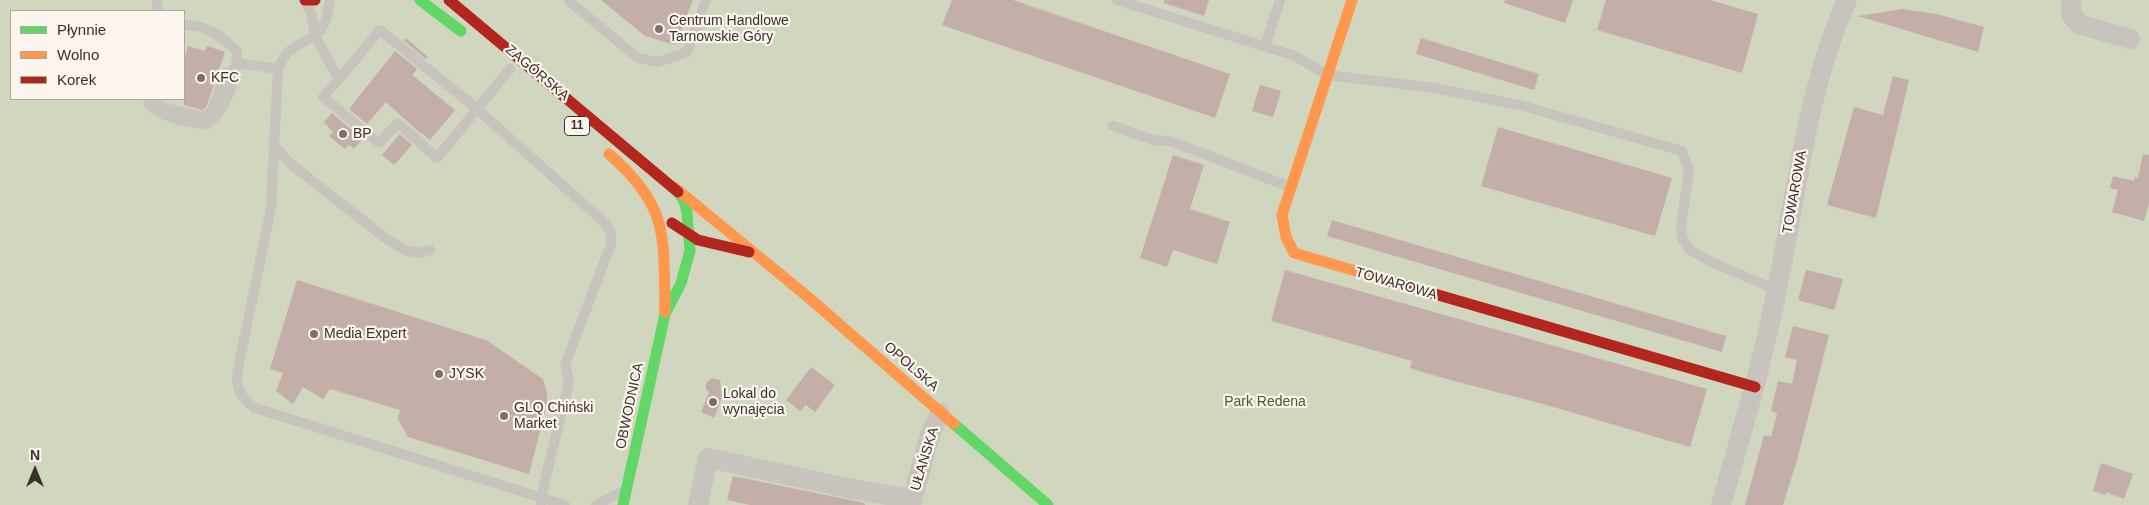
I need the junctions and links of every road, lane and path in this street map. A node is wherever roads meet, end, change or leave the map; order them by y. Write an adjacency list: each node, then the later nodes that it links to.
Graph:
1 (305, 0): 2 (main road); 14 (lane)
2 (315, 0)
3 (330, 0): 14 (lane)
4 (420, 0): 15 (main road)
5 (449, 0): 30 (main road, ZAGÓRSKA / 11)
6 (706, 0): 12 (lane)
7 (1117, 0): 17 (lane)
8 (1280, 0): 17 (lane)
9 (1352, 0): 22 (main road, TOWAROWA)
10 (1846, 0): 39 (street, TOWAROWA)
11 (2072, 0): 16 (street)
12 (569, 1)
13 (189, 25): 19 (lane)
14 (315, 36): 20 (lane); 23 (lane)
15 (467, 36)
16 (2130, 39)
17 (1265, 47): 22 (lane)
18 (499, 60): 21 (main road, ZAGÓRSKA)
19 (236, 66): 20 (lane); 24 (lane)
20 (278, 69): 27 (lane)
21 (513, 72): 25 (lane)
22 (1327, 76): 29 (main road, TOWAROWA); 39 (lane)
23 (340, 79): 25 (lane); 25 (lane)
24 (150, 100)
25 (476, 108): 44 (lane)
26 (1113, 126): 29 (lane)
27 (273, 144): 36 (lane); 44 (lane)
28 (598, 144): 31 (main road, 11)
29 (1290, 187): 41 (main road, TOWAROWA)
30 (674, 188): 32 (main road, OPOLSKA); 33 (main road, OBWODNICA / 11)
31 (649, 197): 33 (main road); 35 (main road, OBWODNICA / 11)
32 (724, 229): 33 (main road); 37 (main road, OPOLSKA)
33 (686, 232): 34 (main road); 35 (main road); 38 (main road, OBWODNICA / 11)
34 (722, 247): 37 (main road); 38 (main road)
35 (664, 249): 40 (main road, OBWODNICA / 11)
36 (430, 250)
37 (754, 252): 42 (main road, OPOLSKA)
38 (687, 268): 40 (main road, OBWODNICA / 11)
39 (1777, 290): 41 (street, TOWAROWA)
40 (665, 314): 43 (main road, OBWODNICA / 11)
41 (1755, 387): 51 (street, TOWAROWA)
42 (940, 413): 45 (street, UŁAŃSKA); 50 (main road, OPOLSKA)
43 (627, 486): 47 (lane); 48 (main road, OBWODNICA / 11)
44 (541, 501): 46 (lane)
45 (912, 502): 49 (street)
46 (565, 505)
47 (596, 505)
48 (623, 505)
49 (698, 505)
50 (1048, 505)
51 (1721, 505)

